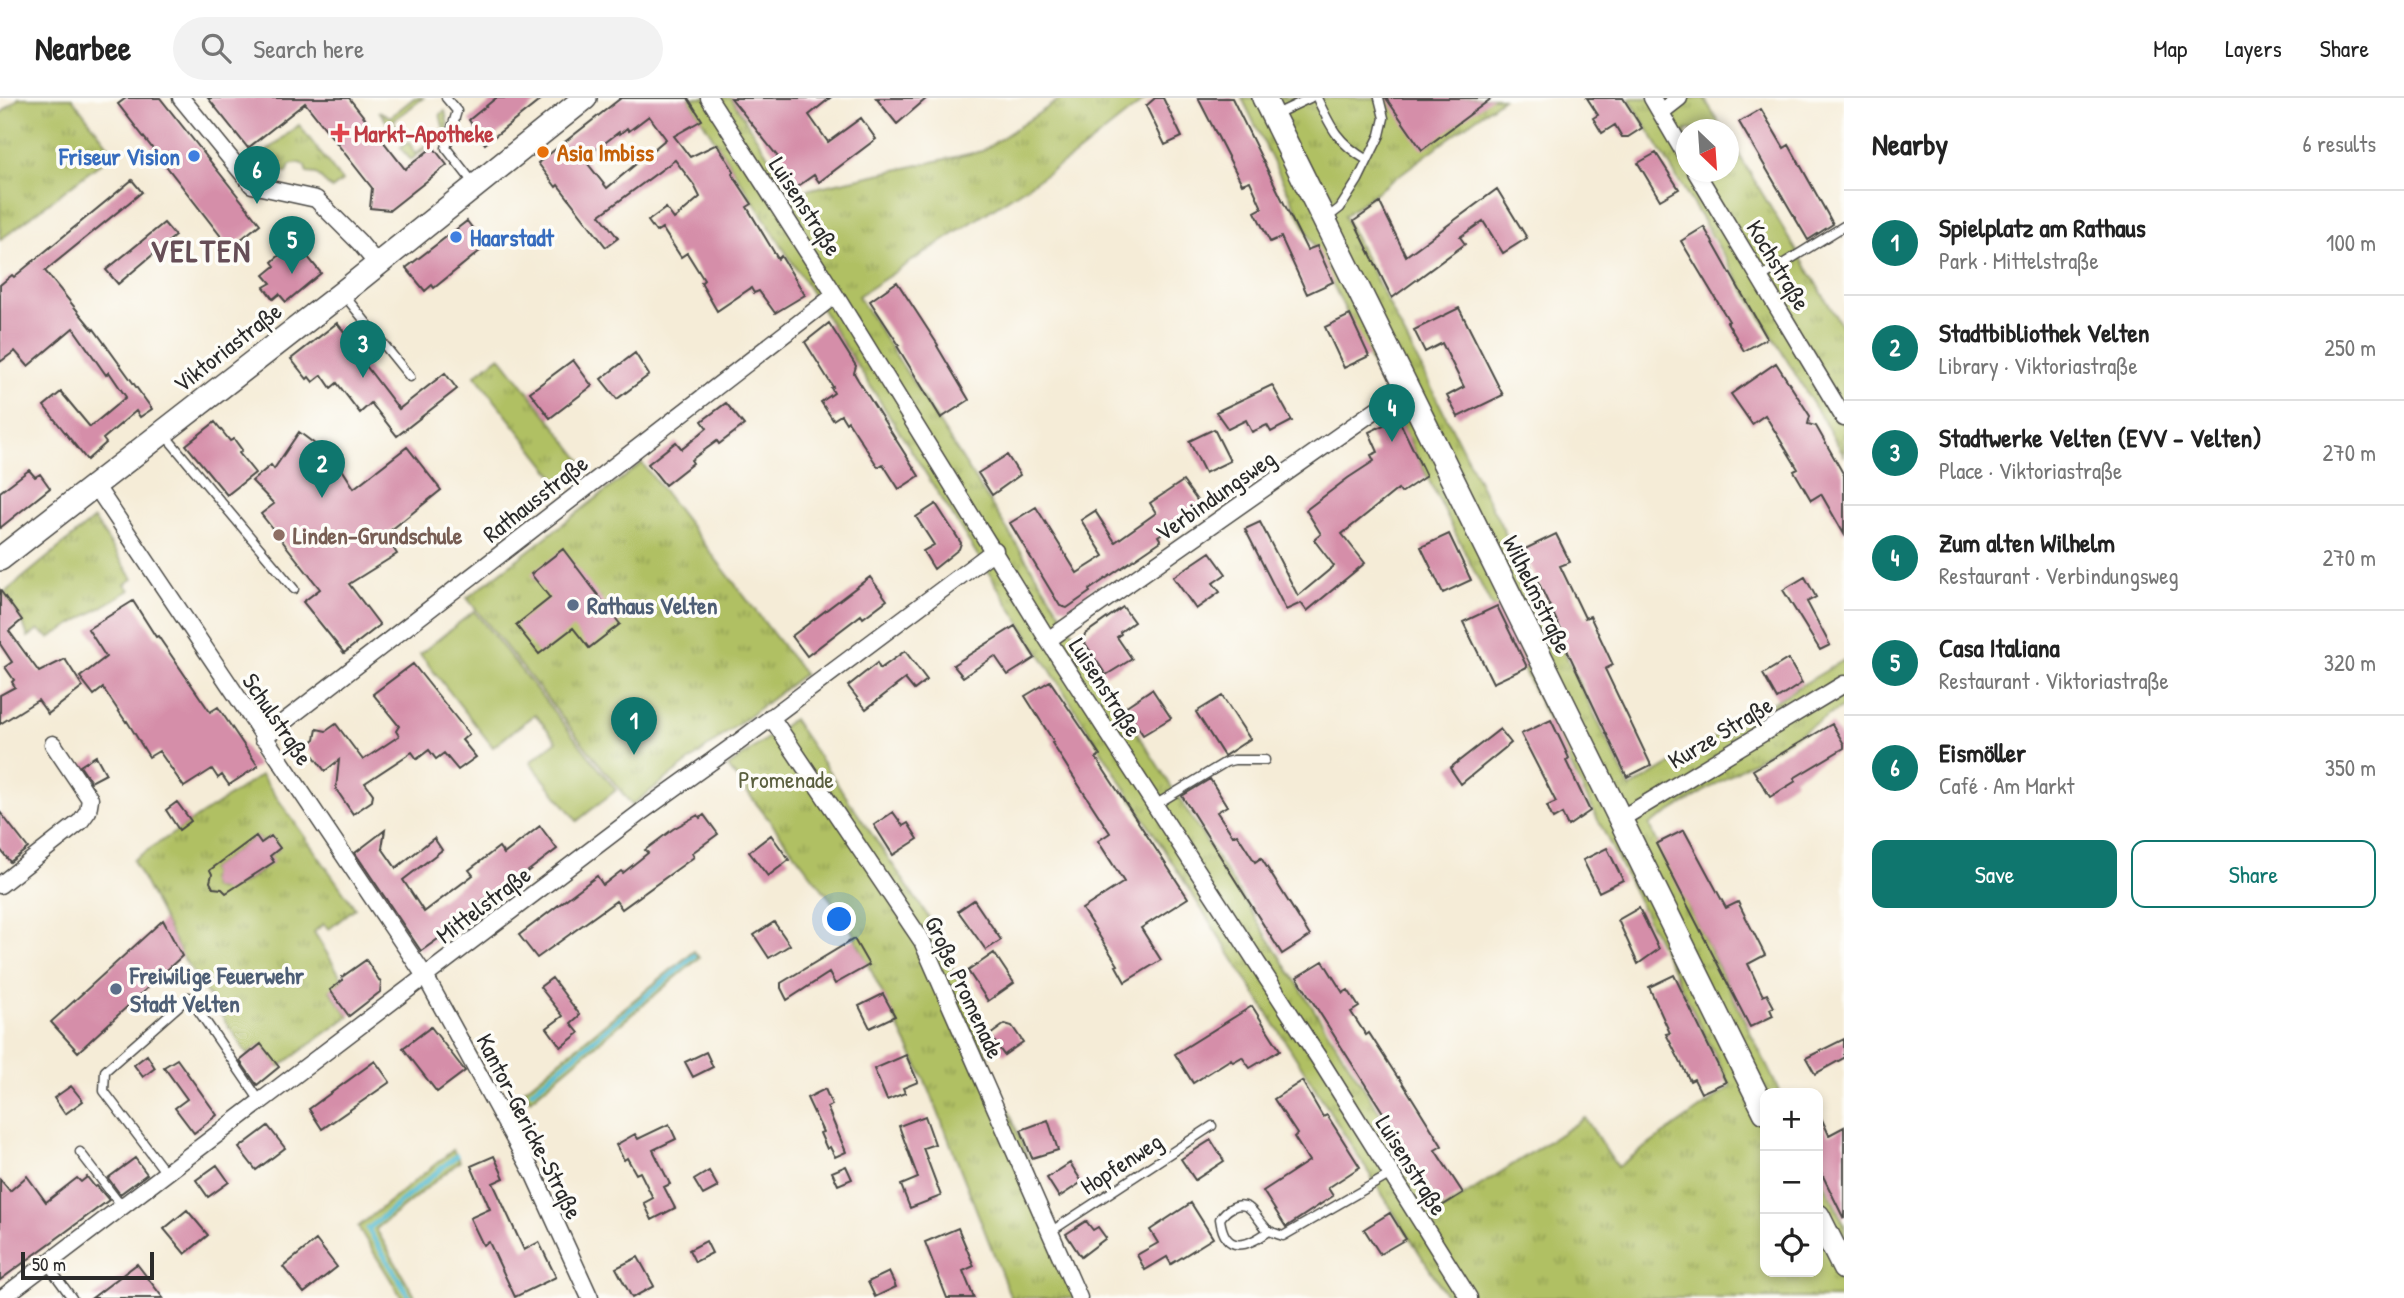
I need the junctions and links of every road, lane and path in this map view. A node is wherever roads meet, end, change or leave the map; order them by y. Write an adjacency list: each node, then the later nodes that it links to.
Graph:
1 (181, 98): 17 (street)
2 (446, 98): 14 (lane)
3 (585, 98): 14 (street, Viktoriastraße)
4 (709, 98): 20 (street, Luisenstraße)
5 (1310, 98): 10 (lane)
6 (1317, 98): 12 (lane)
7 (1379, 98): 12 (lane)
8 (1679, 98): 9 (street)
9 (1656, 105): 11 (street)
10 (1268, 107): 15 (street, Wilhelmstraße)
11 (1676, 139)
12 (1367, 160): 15 (lane)
13 (1702, 182): 18 (street, Kochstraße)
14 (475, 185): 17 (street, Viktoriastraße)
15 (1324, 220): 22 (street, Wilhelmstraße)
16 (1844, 226): 18 (lane)
17 (377, 264): 19 (street, Viktoriastraße)
18 (1760, 278): 23 (street, Kochstraße)
19 (342, 293): 21 (lane); 24 (street, Viktoriastraße)
20 (835, 295): 26 (street, Luisenstraße); 32 (street, Rathausstraße)
21 (410, 377)
22 (1407, 388): 29 (street, Verbindungsweg); 36 (street, Wilhelmstraße)
23 (1844, 418)
24 (162, 432): 25 (street, Viktoriastraße); 28 (lane)
25 (95, 485): 27 (street, Viktoriastraße); 32 (street, Schulstraße)
26 (995, 550): 29 (street, Luisenstraße); 31 (street, Mittelstraße)
27 (0, 559)
28 (295, 589)
29 (1048, 640): 35 (street, Luisenstraße)
30 (1844, 684): 36 (street, Kurze Straße)
31 (771, 717): 38 (street, Mittelstraße); 48 (street, Große Promenade)
32 (263, 738): 38 (street, Schulstraße)
33 (53, 744): 37 (street)
34 (1265, 760): 35 (lane)
35 (1155, 805): 44 (street, Luisenstraße)
36 (1619, 820): 40 (street, Wilhelmstraße)
37 (1, 883)
38 (425, 976): 39 (street, Mittelstraße); 53 (street, Kantor-Gericke-Straße)
39 (261, 1101): 43 (street, Mittelstraße); 43 (lane)
40 (1760, 1102)
41 (1212, 1126): 48 (lane, Hopfenweg)
42 (80, 1152): 45 (lane)
43 (166, 1173): 45 (street, Mittelstraße)
44 (1391, 1174): 47 (lane); 55 (street, Luisenstraße)
45 (122, 1207): 49 (street, Mittelstraße)
46 (1823, 1226): 50 (street)
47 (1269, 1231): 47 (lane)
48 (1050, 1232): 54 (street, Große Promenade)
49 (47, 1264): 51 (street, Mittelstraße); 52 (lane)
50 (1844, 1268)
51 (2, 1298)
52 (72, 1298)
53 (590, 1298)
54 (1079, 1298)
55 (1469, 1298)

